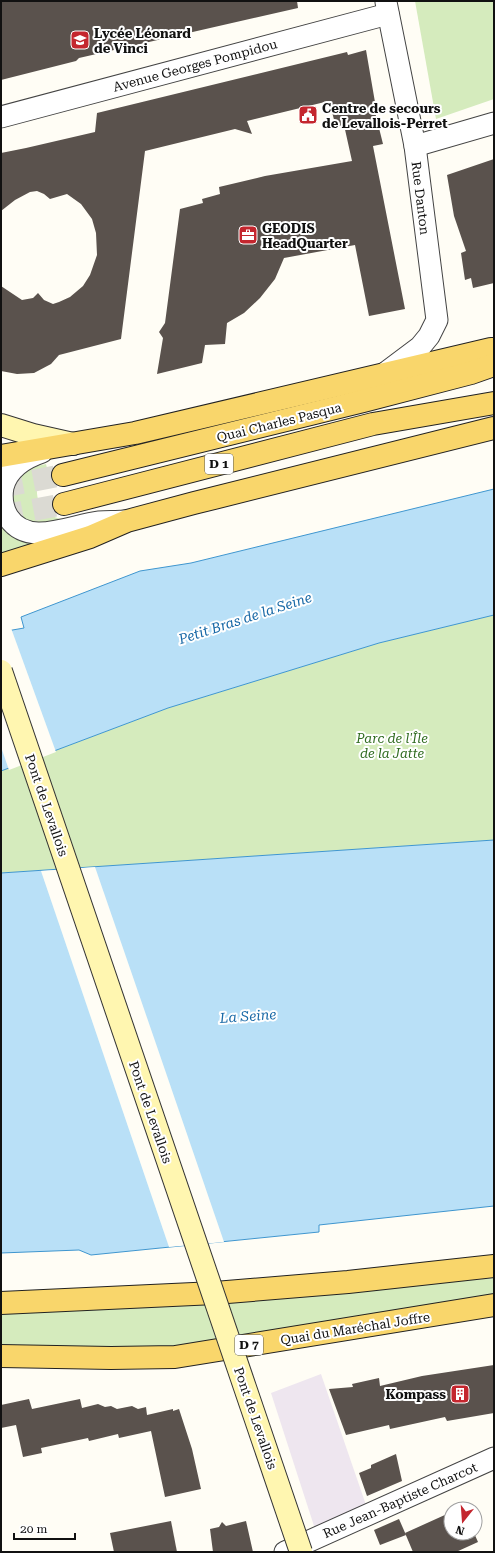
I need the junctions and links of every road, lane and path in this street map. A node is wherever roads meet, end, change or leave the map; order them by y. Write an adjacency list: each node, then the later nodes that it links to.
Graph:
1 (387, 8): 2 (street, Avenue Georges Pompidou); 4 (street, Rue Danton)
2 (1, 117)
3 (494, 123): 4 (street)
4 (415, 146): 7 (street, Rue Danton)
5 (494, 349): 7 (main road)
6 (494, 365): 13 (main road, Quai Charles Pasqua / D 1)
7 (384, 374): 11 (main road)
8 (494, 403): 14 (main road, Quai Charles Pasqua / D 1)
9 (1, 425): 11 (main road)
10 (494, 428): 15 (main road)
11 (63, 445): 12 (main road); 15 (street)
12 (1, 456)
13 (63, 475)
14 (64, 504)
15 (127, 521): 16 (main road)
16 (1, 566)
17 (1, 671): 24 (main road, Pont de Levallois, bridge)
18 (494, 1266): 19 (main road)
19 (1, 1303)
20 (494, 1305): 21 (main road, Quai du Maréchal Joffre / D 7)
21 (1, 1356)
22 (494, 1458): 23 (street, Rue Jean-Baptiste Charcot)
23 (285, 1552)
24 (301, 1552)

